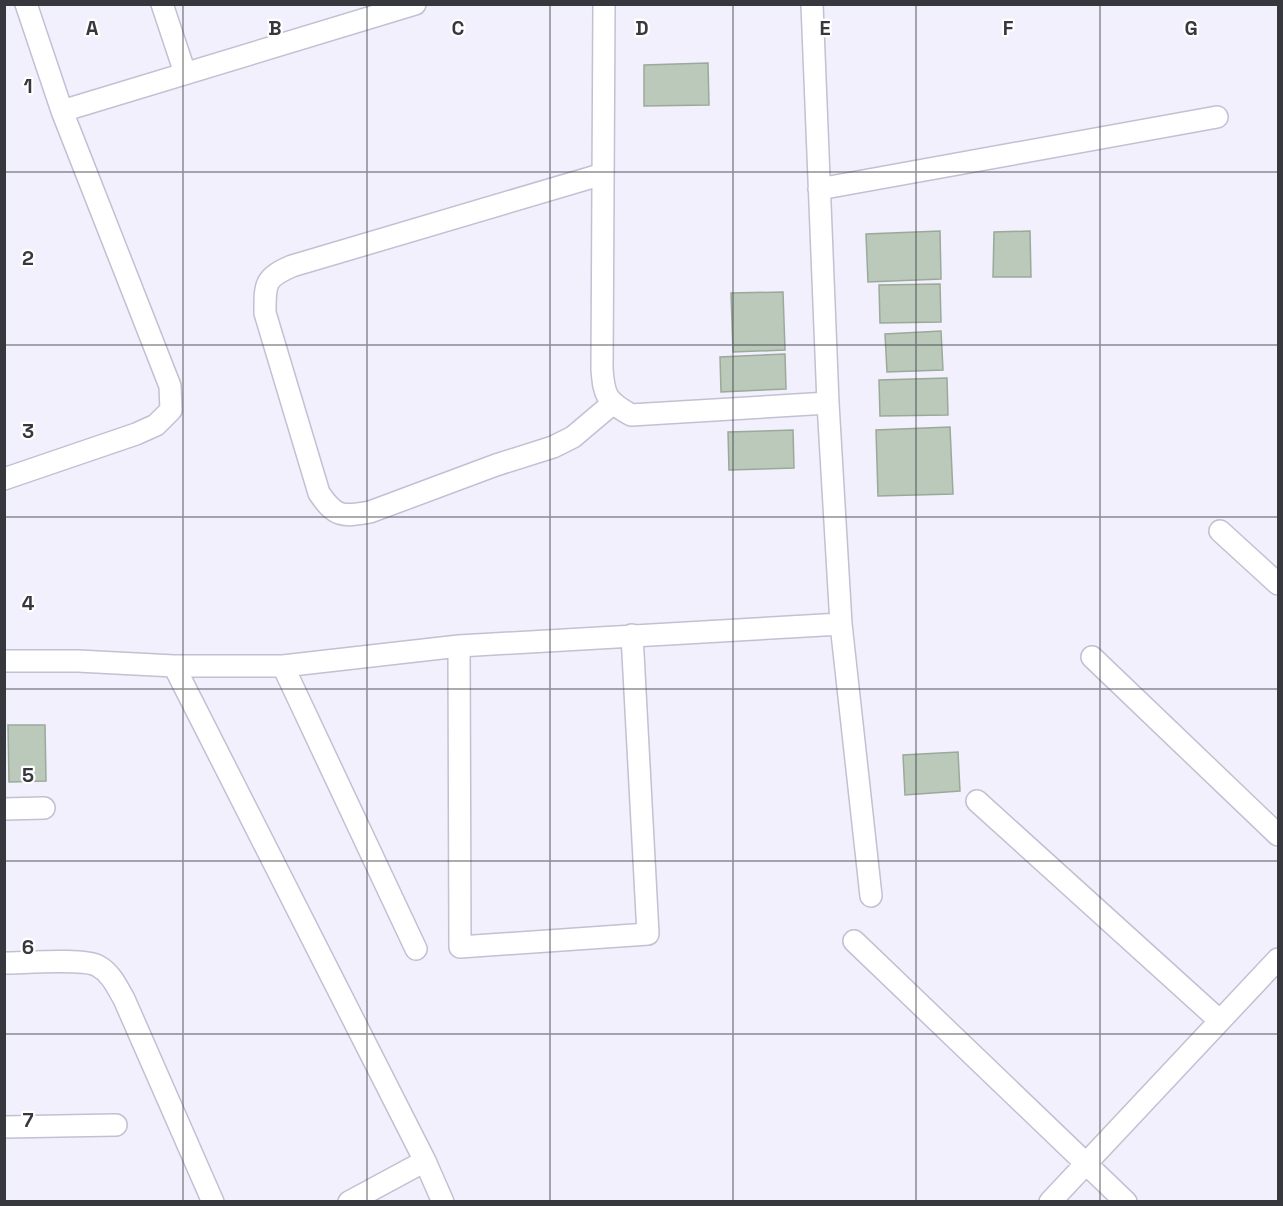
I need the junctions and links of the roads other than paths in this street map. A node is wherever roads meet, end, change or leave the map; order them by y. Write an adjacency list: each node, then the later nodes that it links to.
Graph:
1 (26, 4): 7 (street)
2 (162, 4): 6 (street)
3 (415, 4): 6 (street)
4 (604, 4): 9 (street)
5 (812, 4): 10 (street)
6 (185, 73): 7 (street)
7 (62, 111): 13 (street)
8 (1217, 117): 10 (street)
9 (603, 174): 12 (street); 12 (street)
10 (819, 189): 11 (street)
11 (828, 403): 12 (street); 16 (street)
12 (612, 404)
13 (5, 476)
14 (1220, 531): 15 (street)
15 (1278, 584)
16 (842, 624): 17 (street); 27 (street)
17 (632, 635): 18 (street); 18 (street)
18 (459, 646): 22 (street)
19 (1092, 657): 26 (street)
20 (4, 661): 21 (street)
21 (174, 666): 22 (street); 35 (street)
22 (283, 666): 29 (street)
23 (977, 801): 32 (street)
24 (44, 808): 25 (street)
25 (4, 809)
26 (1278, 835)
27 (871, 896)
28 (854, 941): 36 (street)
29 (416, 949)
30 (1278, 959): 32 (street)
31 (4, 963): 37 (street)
32 (1220, 1022): 36 (street)
33 (116, 1125): 34 (street)
34 (4, 1127)
35 (425, 1161): 38 (street); 39 (street)
36 (1085, 1163): 40 (street); 41 (street)
37 (213, 1202)
38 (349, 1202)
39 (443, 1202)
40 (1050, 1202)
41 (1126, 1202)

